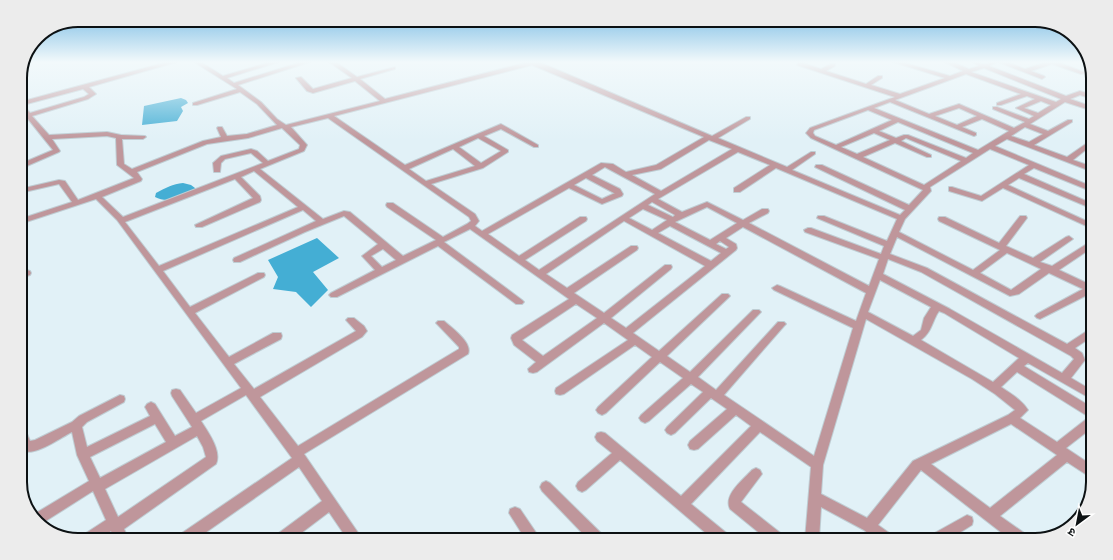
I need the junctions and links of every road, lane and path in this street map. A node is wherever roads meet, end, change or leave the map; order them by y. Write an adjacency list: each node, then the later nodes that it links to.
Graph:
1 (76, 88): 20 (street)
2 (87, 88): 26 (street)
3 (237, 88): 13 (street)
4 (307, 88): 5 (street)
5 (324, 88)
6 (367, 88): 21 (street)
7 (436, 88): 21 (street)
8 (594, 88): 51 (street)
9 (873, 88): 16 (street)
10 (921, 88): 16 (street)
11 (1012, 88): 14 (street)
12 (1038, 88): 19 (street)
13 (240, 90): 22 (street); 36 (street)
14 (1028, 94): 17 (street); 35 (street)
15 (1086, 95): 19 (street)
16 (899, 96): 18 (street)
17 (1041, 99): 23 (street); 30 (street)
18 (889, 100): 25 (street); 28 (street)
19 (1066, 100): 23 (street); 24 (street)
20 (27, 102)
21 (384, 102): 27 (street)
22 (195, 104)
23 (1057, 105): 30 (street)
24 (1086, 107)
25 (868, 108): 33 (street); 58 (street)
26 (27, 114)
27 (330, 116): 36 (street); 73 (street)
28 (929, 116): 29 (street); 37 (street)
29 (983, 116): 37 (street); 41 (street)
30 (1040, 116): 35 (street)
31 (27, 117): 47 (street)
32 (748, 118): 51 (street)
33 (898, 120): 39 (street); 40 (street)
34 (1070, 121): 43 (street)
35 (1026, 123): 41 (street); 43 (street)
36 (284, 126): 50 (street); 67 (street)
37 (957, 127): 42 (street)
38 (220, 128): 50 (street)
39 (919, 129): 45 (street); 60 (street)
40 (875, 131): 52 (street); 58 (street)
41 (1014, 131): 46 (street)
42 (974, 134)
43 (1049, 134): 55 (street)
44 (479, 136): 53 (street); 57 (street); 69 (street)
45 (906, 136): 52 (street); 64 (street)
46 (1006, 136): 54 (street); 55 (street)
47 (47, 137): 48 (street); 66 (street)
48 (119, 137): 49 (street); 77 (street)
49 (143, 137)
50 (225, 138): 77 (street)
51 (711, 138): 59 (street); 79 (street)
52 (895, 141): 62 (street); 63 (street)
53 (536, 146)
54 (989, 146): 60 (street); 68 (street)
55 (1029, 146): 65 (street)
56 (1086, 146): 65 (street)
57 (454, 147): 69 (street); 73 (street)
58 (836, 147): 62 (street)
59 (738, 149): 70 (street); 90 (street)
60 (978, 152): 64 (street)
61 (812, 153): 76 (street)
62 (857, 156): 85 (street)
63 (929, 156)
64 (966, 160): 85 (street)
65 (1068, 160): 72 (street)
66 (27, 164)
67 (268, 164): 74 (street); 75 (street)
68 (1034, 165): 80 (street); 86 (street)
69 (480, 166): 82 (street)
70 (776, 166): 76 (street); 89 (street)
71 (819, 167): 98 (street)
72 (1086, 167)
73 (405, 168): 82 (street)
74 (255, 169): 81 (street); 97 (street)
75 (217, 170)
76 (787, 170): 103 (street)
77 (132, 172): 91 (street)
78 (586, 175): 79 (street); 83 (street); 83 (street)
79 (626, 175): 90 (street)
80 (1019, 175): 84 (street); 94 (street)
81 (237, 177): 108 (street); 113 (street)
82 (426, 183): 114 (street)
83 (568, 185): 118 (street)
84 (1002, 186): 88 (street); 112 (street)
85 (925, 187): 98 (street)
86 (1086, 187)
87 (27, 189): 93 (street)
88 (952, 189)
89 (737, 190)
90 (661, 194): 92 (street)
91 (97, 196): 93 (street); 108 (street)
92 (652, 199): 96 (street); 100 (street)
93 (76, 202): 107 (street)
94 (1086, 204)
95 (390, 205): 121 (street)
96 (643, 206): 101 (street); 109 (street)
97 (304, 207): 110 (street); 137 (street)
98 (910, 209): 103 (street)
99 (765, 210): 111 (street)
100 (681, 215): 109 (street); 111 (street)
101 (624, 218): 116 (street); 139 (street)
102 (821, 218): 124 (street)
103 (901, 218): 117 (street)
104 (1023, 218): 125 (street)
105 (583, 219): 132 (street)
106 (942, 219): 125 (street)
107 (27, 220)
108 (121, 220): 137 (street)
109 (671, 221): 116 (street); 122 (street)
110 (322, 222): 123 (street); 130 (street)
111 (742, 223): 119 (street); 146 (street)
112 (1086, 224)
113 (199, 225)
114 (470, 226): 118 (street); 121 (street)
115 (808, 230): 129 (street)
116 (653, 233): 134 (street)
117 (895, 233): 124 (street); 140 (street)
118 (482, 234): 132 (street)
119 (720, 238): 122 (street); 128 (street)
120 (1069, 239): 133 (street)
121 (440, 241): 131 (street); 150 (street)
122 (710, 244): 128 (street)
123 (383, 245): 131 (street); 138 (street)
124 (888, 245): 129 (street)
125 (1004, 247): 133 (street); 140 (street)
126 (1086, 247): 136 (street)
127 (634, 248): 148 (street)
128 (727, 253): 134 (street)
129 (885, 256): 142 (street); 166 (street)
130 (237, 260)
131 (402, 260): 138 (street)
132 (519, 260): 139 (street)
133 (1034, 262): 136 (street)
134 (711, 265): 161 (street)
135 (668, 267): 156 (street)
136 (1051, 269): 140 (street); 143 (street)
137 (158, 270): 152 (street)
138 (380, 271): 147 (street)
139 (539, 274): 148 (street)
140 (973, 274)
141 (261, 275): 152 (street)
142 (878, 275): 146 (street); 151 (street)
143 (1086, 285)
144 (777, 288): 160 (street)
145 (1086, 290): 155 (street)
146 (872, 292): 154 (street)
147 (334, 295)
148 (571, 296): 156 (street); 170 (street)
149 (726, 296): 167 (street)
150 (519, 302)
151 (937, 306): 165 (street); 168 (street)
152 (190, 311): 169 (street)
153 (756, 312): 173 (street)
154 (863, 313): 160 (street); 165 (street)
155 (1040, 316)
156 (604, 318): 161 (street); 170 (street)
157 (351, 320): 177 (street)
158 (440, 323): 201 (street)
159 (782, 324): 180 (street)
160 (859, 327): 203 (street)
161 (626, 333): 164 (street)
162 (277, 336): 169 (street)
163 (1086, 336): 166 (street)
164 (635, 340): 167 (street); 176 (street)
165 (913, 341): 175 (street)
166 (1067, 349): 174 (street)
167 (660, 357): 173 (street); 184 (street)
168 (1028, 357): 171 (street); 174 (street)
169 (228, 362): 177 (street)
170 (543, 362): 172 (street)
171 (1016, 366): 175 (street); 185 (street)
172 (533, 368)
173 (690, 378): 180 (street); 187 (street)
174 (1064, 378): 178 (street)
175 (994, 388): 188 (street)
176 (560, 391)
177 (250, 392): 189 (street); 201 (street)
178 (1086, 392)
179 (176, 394): 189 (street)
180 (714, 394): 183 (street); 193 (street)
181 (120, 399): 191 (street)
182 (151, 407): 186 (street)
183 (735, 409): 190 (street); 196 (street)
184 (602, 410)
185 (1086, 410)
186 (157, 418): 195 (street); 200 (street)
187 (645, 418)
188 (1012, 418): 198 (street); 202 (street)
189 (196, 424): 195 (street); 216 (street)
190 (759, 425): 203 (street); 211 (street)
191 (75, 426): 197 (street); 200 (street)
192 (1086, 427): 198 (street)
193 (671, 430)
194 (601, 438): 199 (street)
195 (173, 443): 206 (street)
196 (694, 445)
197 (27, 447)
198 (1061, 452): 204 (street); 213 (street)
199 (620, 453): 207 (street); 211 (street)
200 (83, 455): 206 (street)
201 (298, 456): 210 (street); 220 (street)
202 (921, 463): 213 (street); 217 (street)
203 (817, 465): 209 (street)
204 (1086, 468)
205 (756, 474): 226 (street)
206 (97, 484): 214 (street); 216 (street)
207 (582, 486)
208 (546, 487): 224 (street)
209 (816, 498): 217 (street); 227 (street)
210 (330, 503): 221 (street); 222 (street)
211 (681, 505): 225 (street)
212 (514, 513): 223 (street)
213 (990, 516): 230 (street)
214 (41, 517)
215 (967, 521): 229 (street)
216 (115, 525): 218 (street); 219 (street)
217 (869, 526): 228 (street)
218 (101, 533)
219 (119, 533)
220 (194, 533)
221 (290, 533)
222 (351, 533)
223 (529, 533)
224 (591, 533)
225 (715, 533)
226 (769, 533)
227 (813, 533)
228 (878, 533)
229 (947, 533)
230 (1013, 533)

